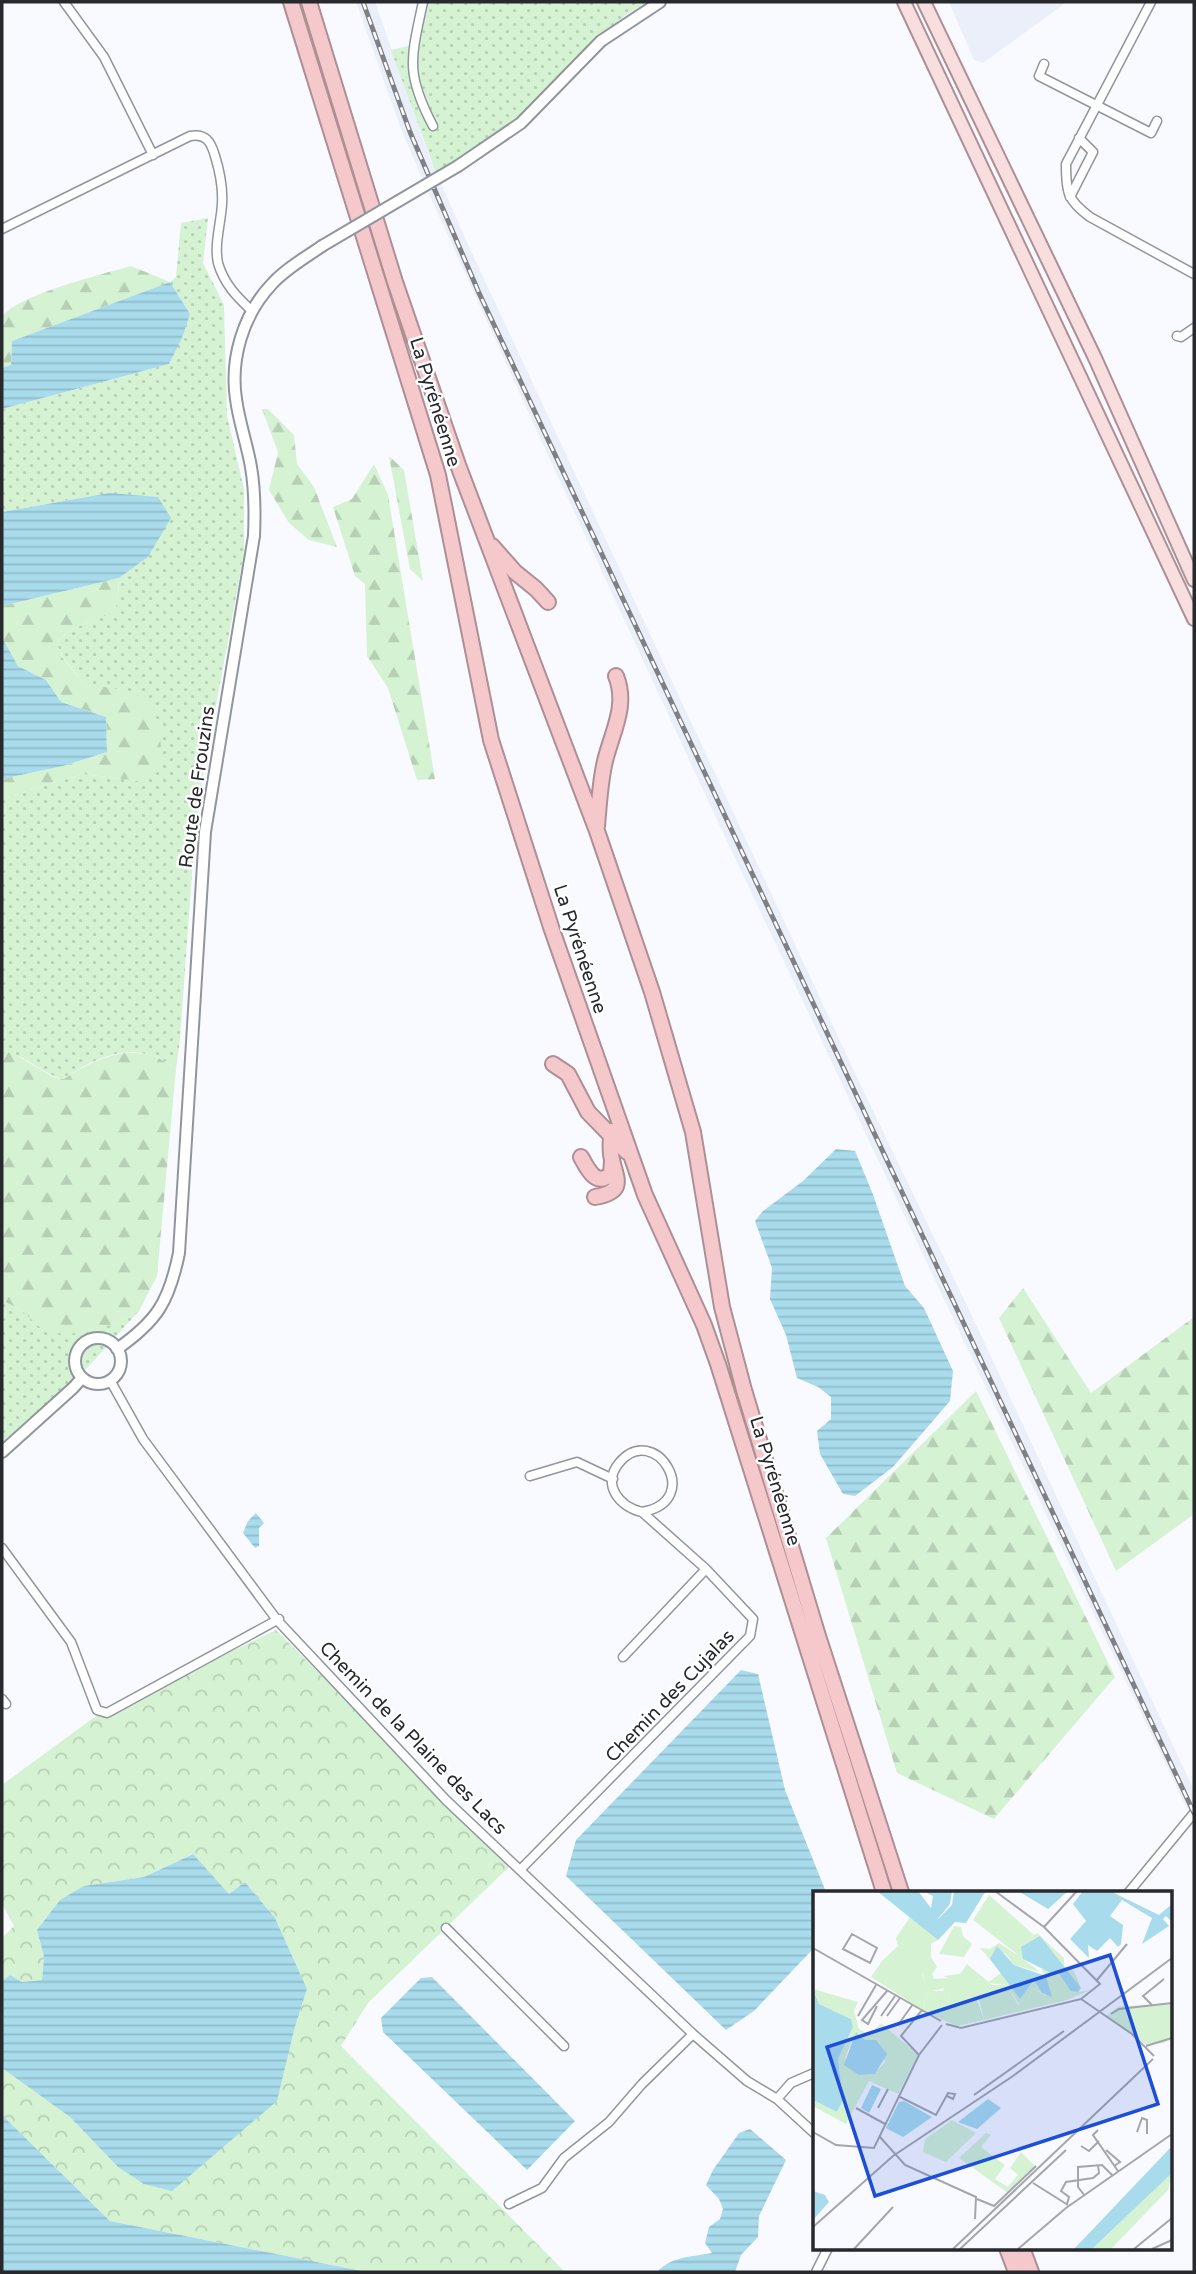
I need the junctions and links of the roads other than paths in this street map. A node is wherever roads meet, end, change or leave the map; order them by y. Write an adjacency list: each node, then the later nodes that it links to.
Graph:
1 (64, 2): 14 (street)
2 (291, 2): 28 (highway, La Pyrénéenne)
3 (309, 2): 21 (highway, La Pyrénéenne)
4 (423, 2): 12 (street)
5 (660, 2): 18 (main road, Route de Frouzins, bridge)
6 (904, 2): 24 (main road)
7 (924, 2): 22 (main road)
8 (1151, 2): 10 (street)
9 (1044, 64): 10 (street)
10 (1097, 105): 11 (street); 13 (street)
11 (1157, 121)
12 (433, 126)
13 (1079, 138): 15 (street); 15 (street)
14 (153, 155): 16 (street); 18 (street)
15 (1070, 197): 17 (street)
16 (2, 229)
17 (1193, 270)
18 (252, 311): 35 (main road, Route de Frouzins)
19 (1194, 328): 20 (street)
20 (1177, 336)
21 (485, 537): 23 (highway); 26 (highway, La Pyrénéenne)
22 (1194, 580)
23 (548, 602)
24 (1194, 619)
25 (616, 676): 26 (highway)
26 (597, 831): 49 (highway, La Pyrénéenne)
27 (553, 1064): 29 (highway)
28 (609, 1095): 30 (highway); 31 (highway, La Pyrénéenne)
29 (588, 1112): 30 (highway); 33 (highway)
30 (611, 1135): 31 (highway); 33 (highway)
31 (631, 1155): 48 (highway, La Pyrénéenne)
32 (581, 1157): 33 (highway)
33 (611, 1157): 34 (highway)
34 (595, 1197)
35 (117, 1349): 36 (main road); 37 (main road)
36 (82, 1378): 37 (main road); 38 (main road)
37 (110, 1380): 44 (street, Chemin de la Plaine des Lacs)
38 (2, 1452)
39 (530, 1476): 40 (street)
40 (612, 1479): 41 (street, Chemin des Cujalas); 41 (street)
41 (642, 1512): 43 (street, Chemin des Cujalas)
42 (2, 1548): 44 (street)
43 (706, 1570): 45 (street); 47 (street, Chemin des Cujalas)
44 (280, 1619): 47 (street, Chemin de la Plaine des Lacs)
45 (623, 1657)
46 (1194, 1813): 50 (street)
47 (521, 1870): 52 (street, Chemin de la Plaine des Lacs)
48 (884, 1891)
49 (901, 1891)
50 (1130, 1891)
51 (446, 1928): 53 (street)
52 (694, 2034): 55 (street, Chemin de la Plaine des Lacs); 57 (street)
53 (564, 2046)
54 (813, 2073): 55 (street)
55 (777, 2099): 56 (street, Chemin de la Plaine des Lacs)
56 (813, 2132)
57 (509, 2204)
58 (827, 2250): 61 (street)
59 (1008, 2250): 62 (highway)
60 (1023, 2250): 63 (highway)
61 (816, 2272)
62 (1016, 2272)
63 (1031, 2272)

